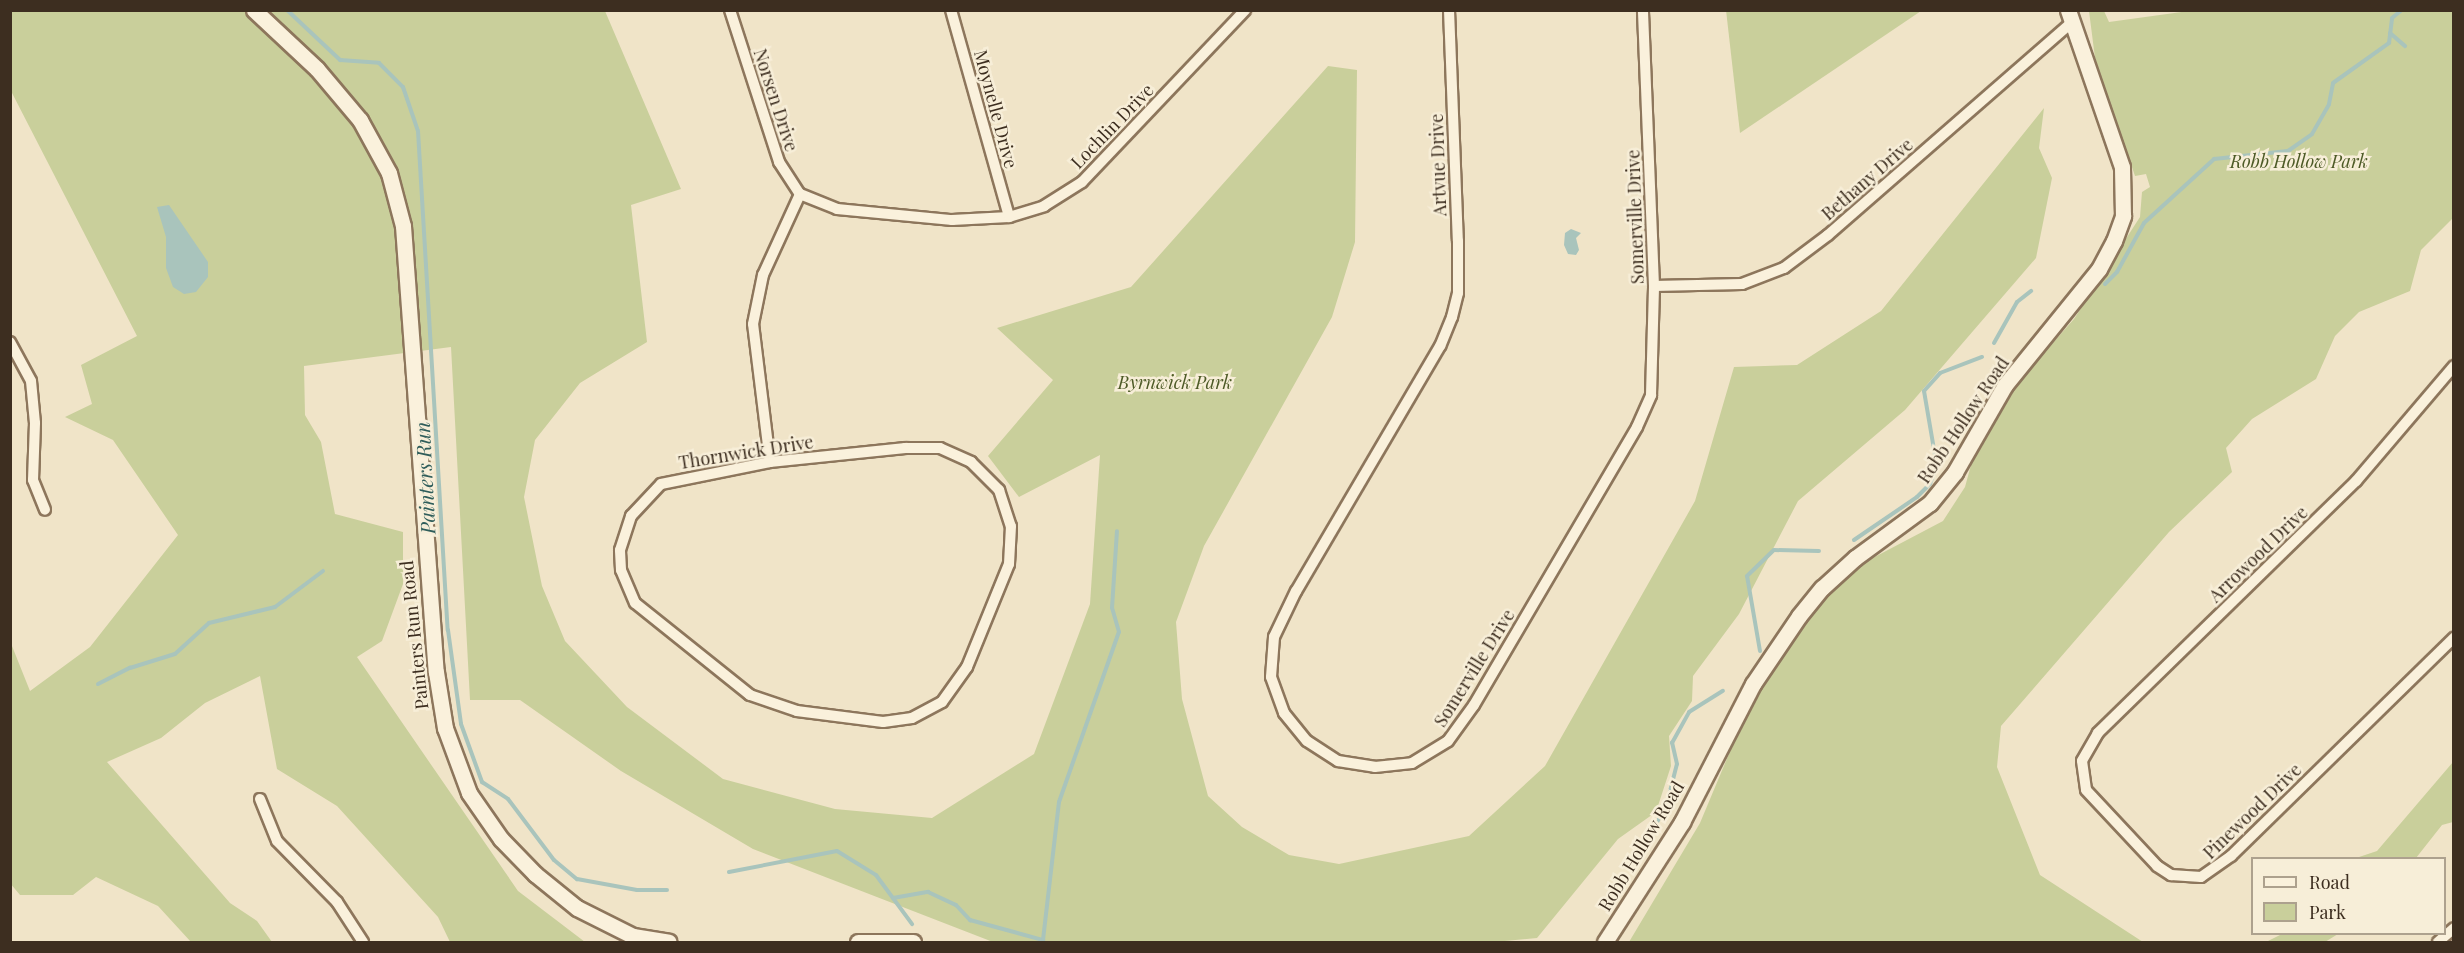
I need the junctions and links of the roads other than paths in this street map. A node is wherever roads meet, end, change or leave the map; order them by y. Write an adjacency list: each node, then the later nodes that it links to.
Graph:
1 (254, 10): 21 (street, Painters Run Road)
2 (730, 10): 8 (street, Norsen Drive)
3 (951, 10): 9 (street, Moynelle Drive)
4 (1245, 10): 9 (street, Lochlin Drive)
5 (1449, 10): 11 (street, Artvue Drive)
6 (1643, 10): 10 (street, Somerville Drive)
7 (2069, 17): 10 (street, Bethany Drive); 24 (street, Robb Hollow Road)
8 (801, 194): 9 (street, Lochlin Drive); 14 (street)
9 (1009, 217)
10 (1654, 286): 11 (street, Somerville Drive)
11 (1452, 317)
12 (10, 342): 15 (street)
13 (2454, 366): 17 (street, Arrowood Drive)
14 (770, 462): 14 (street, Thornwick Drive)
15 (45, 510)
16 (2454, 638): 17 (street, Pinewood Drive)
17 (2082, 761)
18 (260, 799): 20 (street)
19 (2454, 928): 25 (street)
20 (363, 942)
21 (669, 942)
22 (858, 942): 23 (street)
23 (913, 942)
24 (1605, 942)
25 (2438, 942)

